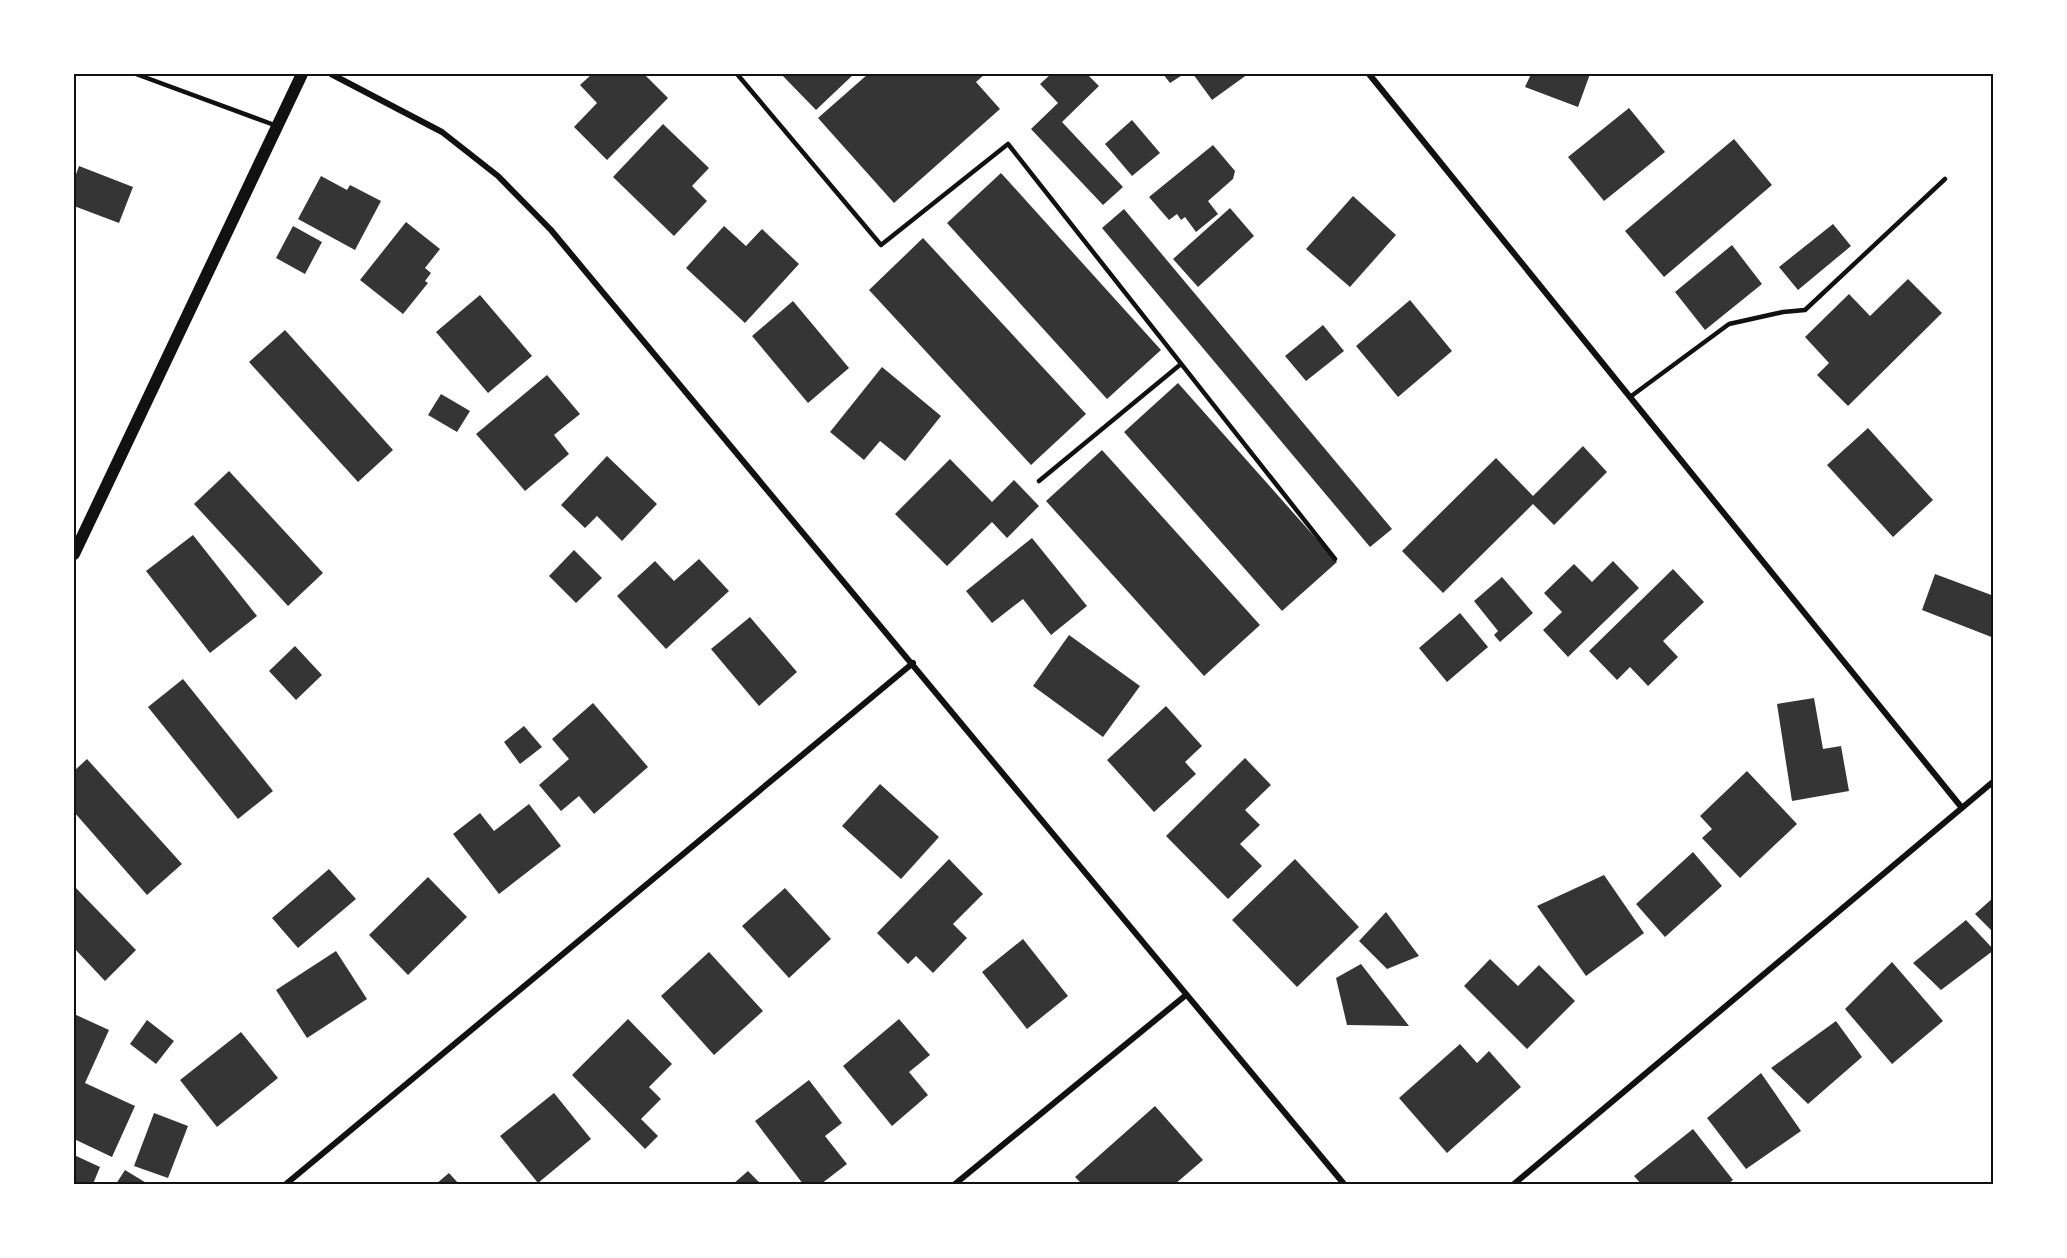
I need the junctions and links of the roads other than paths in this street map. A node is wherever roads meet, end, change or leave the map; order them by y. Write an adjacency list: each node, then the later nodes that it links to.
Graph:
1 (136, 74): 6 (lane)
2 (302, 74): 6 (main road)
3 (331, 74): 13 (street)
4 (737, 74): 8 (lane)
5 (1369, 74): 9 (street)
6 (277, 126): 11 (main road)
7 (1945, 179): 9 (lane)
8 (1181, 364): 10 (lane); 12 (lane)
9 (1630, 397): 15 (street)
10 (1039, 480)
11 (74, 554)
12 (1335, 559)
13 (913, 663): 16 (street); 17 (street)
14 (1994, 781): 15 (street)
15 (1962, 808): 20 (street)
16 (1186, 995): 18 (street); 19 (street)
17 (286, 1185)
18 (955, 1185)
19 (1344, 1185)
20 (1514, 1185)

